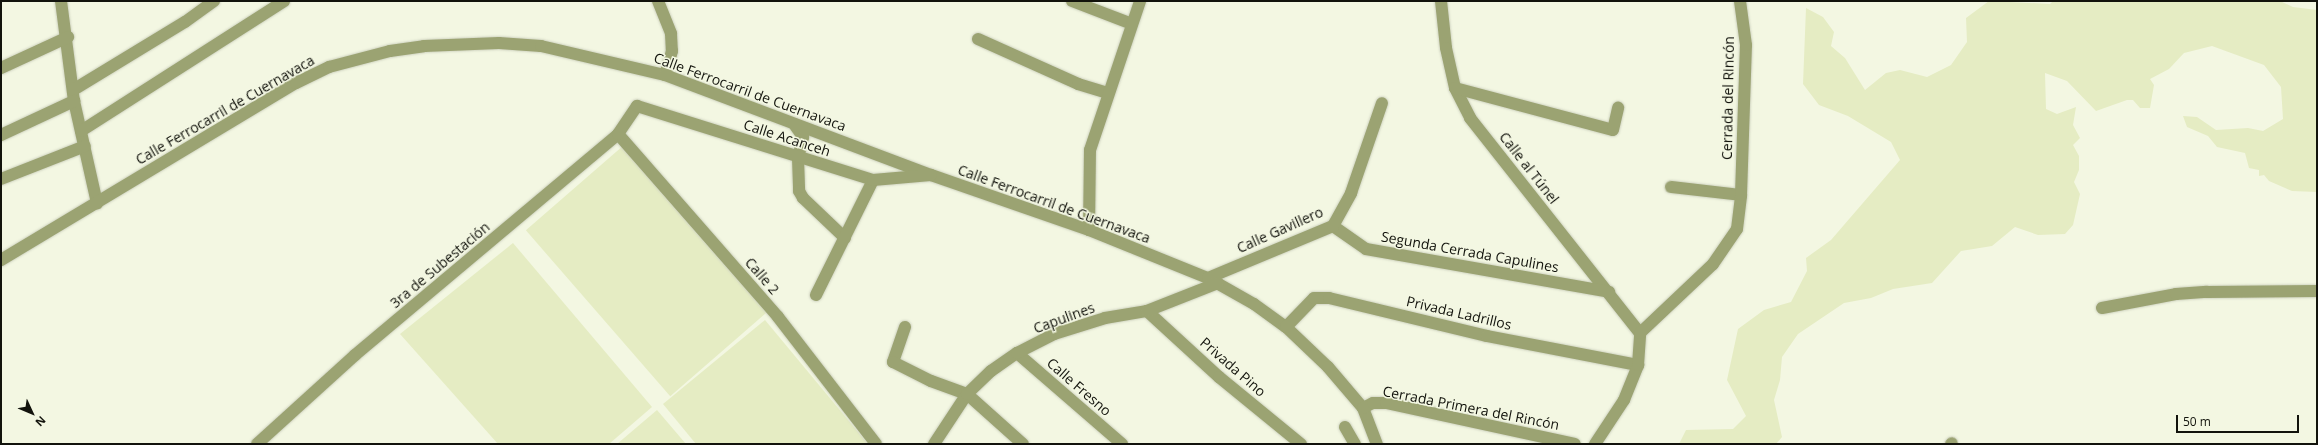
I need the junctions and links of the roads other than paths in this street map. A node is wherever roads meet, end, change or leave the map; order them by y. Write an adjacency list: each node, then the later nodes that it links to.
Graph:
1 (61, 1): 10 (street)
2 (214, 1): 16 (street)
3 (284, 1): 21 (street)
4 (658, 1): 13 (street)
5 (1072, 1): 9 (street)
6 (1140, 1): 9 (street)
7 (1441, 1): 14 (street, Calle al Túnel)
8 (1740, 1): 30 (street, Cerrada del Rincón)
9 (1132, 24): 15 (street)
10 (68, 37): 12 (street); 16 (street)
11 (978, 39): 15 (street)
12 (1, 68)
13 (665, 75): 20 (street, Calle Ferrocarril de Cuernavaca); 31 (street, Calle Ferrocarril de Cuernavaca)
14 (1455, 88): 19 (street); 38 (street, Calle al Túnel)
15 (1108, 92): 33 (street)
16 (74, 96): 21 (street); 23 (street)
17 (1382, 103): 32 (street, Calle Gavillero)
18 (637, 106): 22 (street, 3ra de Subestación); 25 (street, Calle Acanceh)
19 (1618, 108)
20 (794, 124): 25 (street); 26 (street, Calle Ferrocarril de Cuernavaca)
21 (81, 131): 24 (street)
22 (618, 134): 50 (street, 3ra de Subestación); 51 (street, Calle 2)
23 (1, 135)
24 (85, 146): 27 (street); 31 (street)
25 (798, 158): 28 (street, Calle Acanceh); 34 (street)
26 (931, 175): 28 (street, Calle Acanceh); 33 (street, Calle Ferrocarril de Cuernavaca)
27 (1, 180)
28 (872, 180): 34 (street)
29 (1671, 187): 30 (street)
30 (1741, 195): 44 (street, Cerrada del Rincón)
31 (97, 203): 35 (street, Calle Ferrocarril de Cuernavaca)
32 (1332, 226): 36 (street, Calle Gavillero); 38 (street, Segunda Cerrada Capulines)
33 (1089, 230): 36 (street, Calle Ferrocarril de Cuernavaca)
34 (845, 238): 39 (street)
35 (1, 260)
36 (1213, 281): 41 (street, Capulines); 43 (street, Calle Ferrocarril de Cuernavaca)
37 (2317, 291): 40 (street)
38 (1609, 292): 44 (street, Calle al Túnel)
39 (816, 295)
40 (2102, 308)
41 (1147, 311): 45 (street, Capulines); 55 (street, Privada Pino)
42 (906, 327): 47 (street)
43 (1286, 327): 46 (street, Privada Ladrillos); 48 (street, Calle Ferrocarril de Cuernavaca)
44 (1640, 333): 46 (street)
45 (1017, 353): 47 (street, Capulines); 54 (street, Calle Fresno)
46 (1638, 365): 59 (street)
47 (968, 394): 52 (street, Capulines); 53 (street)
48 (1363, 408): 57 (street, Calle Ferrocarril de Cuernavaca); 58 (street, Cerrada Primera del Rincón)
49 (1345, 427): 56 (street)
50 (257, 444)
51 (876, 444)
52 (934, 444)
53 (1023, 444)
54 (1122, 444)
55 (1301, 444)
56 (1355, 444)
57 (1377, 444)
58 (1575, 444)
59 (1595, 444)

